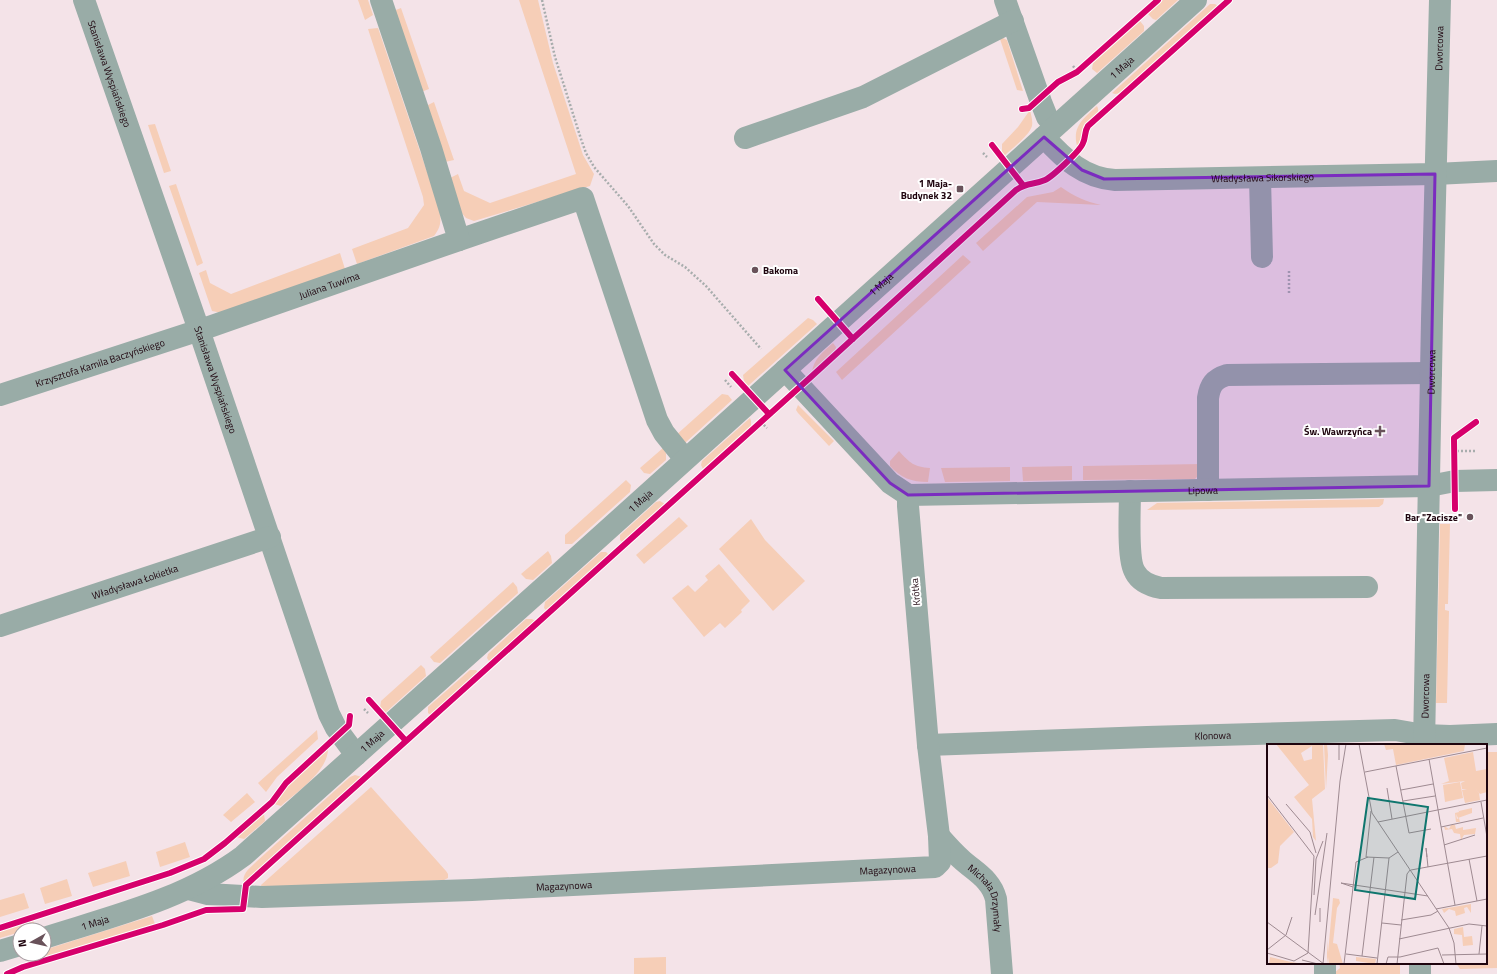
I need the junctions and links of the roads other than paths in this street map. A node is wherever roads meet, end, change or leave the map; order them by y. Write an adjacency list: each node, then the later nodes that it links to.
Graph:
1 (84, 0): 14 (street, Stanisława Wyspiańskiego)
2 (381, 0): 12 (street)
3 (1005, 0): 6 (street, Władysława Sikorskiego)
4 (1196, 0): 7 (street, 1 Maja)
5 (1440, 0): 10 (street, Dworcowa)
6 (1013, 21): 7 (street, Władysława Sikorskiego); 8 (street)
7 (1050, 132): 11 (street, Władysława Sikorskiego); 15 (street, 1 Maja)
8 (745, 138)
9 (1497, 171): 10 (street, Władysława Sikorskiego)
10 (1435, 174): 11 (street, Władysława Sikorskiego); 16 (street, Dworcowa)
11 (1260, 178): 13 (street)
12 (459, 240): 14 (street, Juliana Tuwima); 18 (street, Juliana Tuwima)
13 (1262, 257)
14 (199, 330): 17 (street, Krzysztofa Kamila Baczyńskiego); 24 (street, Stanisława Wyspiańskiego)
15 (784, 370): 18 (street, 1 Maja); 23 (street)
16 (1431, 373): 20 (street, Dworcowa); 21 (street)
17 (0, 395)
18 (685, 459): 31 (street, 1 Maja)
19 (1497, 480): 20 (street, Lipowa)
20 (1429, 486): 21 (street, Lipowa); 29 (street, Dworcowa)
21 (1208, 490): 22 (street, Lipowa)
22 (1130, 491): 23 (street, Lipowa); 25 (street)
23 (908, 495): 30 (street, Krótka)
24 (270, 537): 26 (street, Władysława Łokietka); 31 (street, Stanisława Wyspiańskiego)
25 (1366, 587)
26 (0, 626)
27 (1497, 734): 29 (street, Klonowa)
28 (1320, 739): 29 (street, Klonowa); 30 (street, Klonowa)
29 (1424, 740)
30 (928, 745): 32 (street, Krótka)
31 (356, 755): 34 (street, 1 Maja)
32 (939, 836): 33 (street, Krótka); 38 (street, Michała Drzymały)
33 (938, 865): 34 (street, Magazynowa)
34 (189, 889): 35 (street, 1 Maja)
35 (52, 935)
36 (12, 947): 37 (street)
37 (0, 951)
38 (1002, 974)

